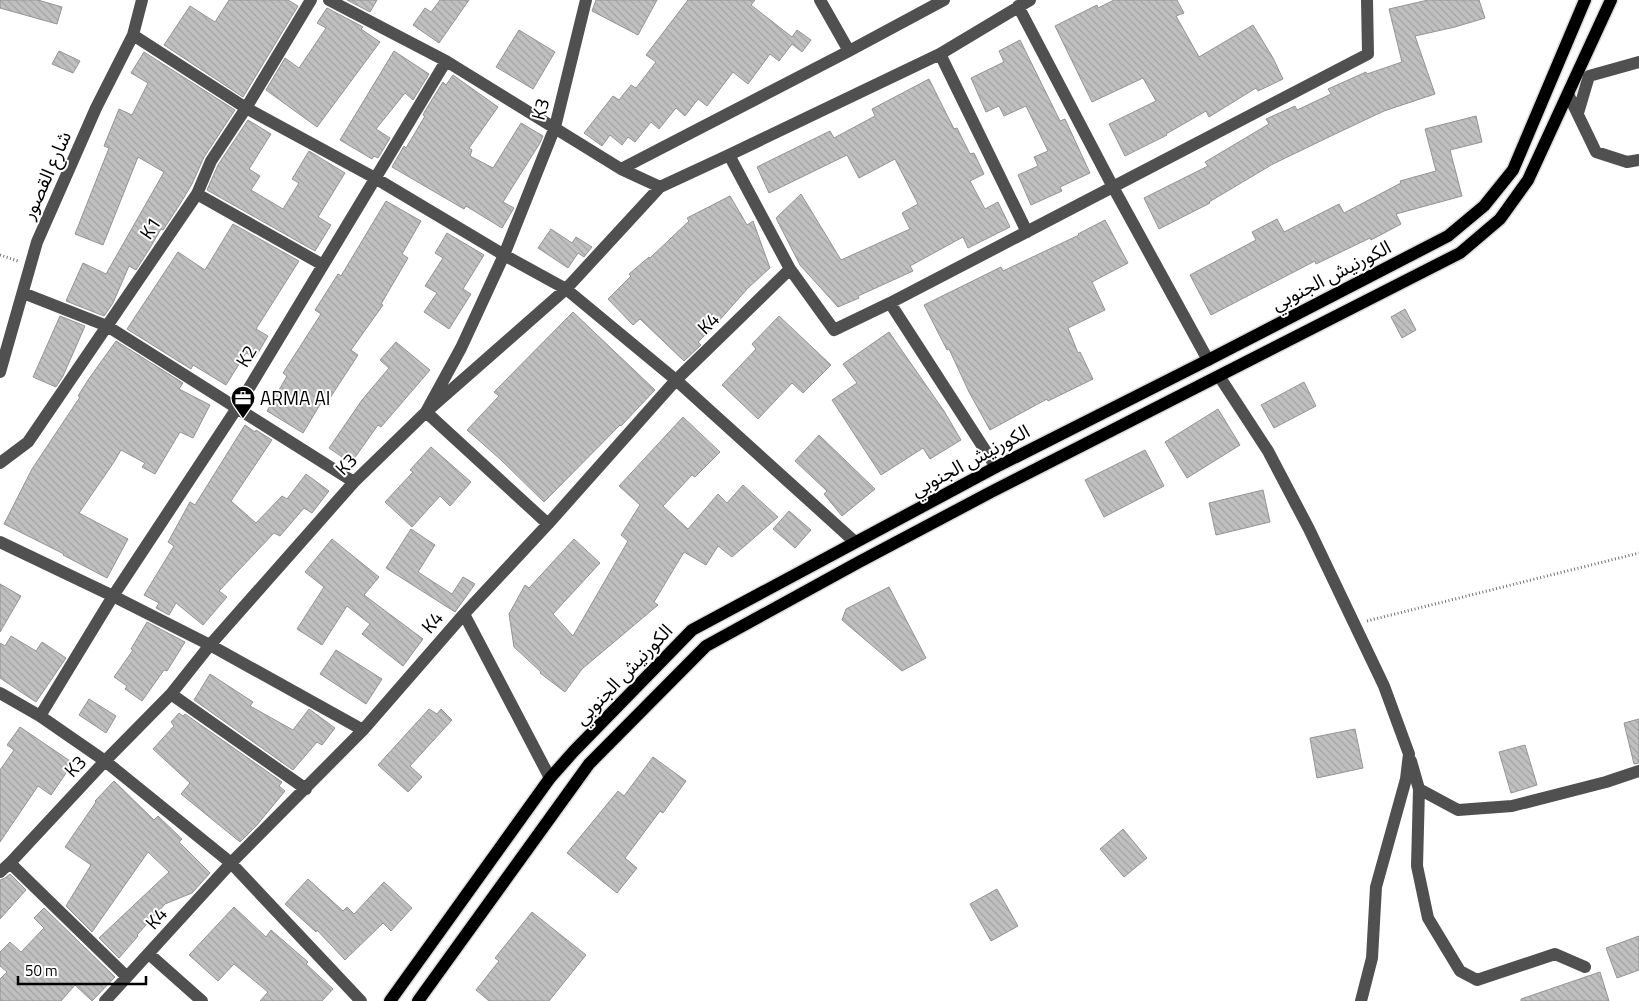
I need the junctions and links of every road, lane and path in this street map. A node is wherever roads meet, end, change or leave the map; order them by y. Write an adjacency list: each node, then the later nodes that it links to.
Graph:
1 (142, 0): 11 (street, شارع القصور)
2 (311, 0): 17 (street, K1)
3 (329, 0): 14 (street)
4 (820, 0): 12 (street)
5 (944, 0): 12 (street)
6 (1367, 0): 25 (street)
7 (1585, 0): 37 (main road, الكورنيش الجنوبي)
8 (1611, 0): 16 (main road, الكورنيش الجنوبي)
9 (586, 2): 19 (street, K3)
10 (1024, 3): 13 (street); 25 (street)
11 (133, 35): 17 (street); 30 (street, شارع القصور)
12 (849, 52): 22 (street)
13 (940, 54): 20 (street); 27 (street)
14 (446, 61): 19 (street); 23 (street, K2)
15 (1639, 62): 18 (street)
16 (1568, 94): 18 (street); 39 (main road, الكورنيش الجنوبي)
17 (246, 108): 23 (street); 26 (street, K1)
18 (1578, 113): 21 (street)
19 (555, 127): 22 (street); 29 (street, K3)
20 (728, 155): 24 (street); 32 (street)
21 (1639, 160)
22 (621, 169): 24 (street)
23 (375, 178): 29 (street); 31 (street, K2)
24 (660, 187): 33 (street)
25 (1113, 187): 27 (street); 37 (street)
26 (197, 194): 31 (street); 36 (street, K1)
27 (1027, 232): 35 (street)
28 (0, 255): 30 (path)
29 (504, 255): 33 (street); 42 (street, K3)
30 (30, 264): 34 (street, شارع القصور)
31 (323, 265): 41 (street, K2)
32 (790, 269): 35 (street); 40 (street, K4)
33 (566, 288): 40 (street); 42 (street)
34 (23, 292): 36 (street); 38 (street, شارع القصور)
35 (890, 303): 44 (street)
36 (107, 326): 41 (street); 43 (street, K1)
37 (1208, 360): 44 (main road, الكورنيش الجنوبي)
38 (0, 372)
39 (1219, 376): 52 (street); 74 (main road, الكورنيش الجنوبي)
40 (676, 380): 46 (street, K4); 48 (street)
41 (237, 408): 45 (street); 50 (street, K2)
42 (426, 412): 45 (street, K3); 46 (street)
43 (0, 463)
44 (996, 467): 48 (main road, الكورنيش الجنوبي)
45 (354, 482): 53 (street, K3)
46 (548, 524): 51 (street, K4)
47 (0, 542): 50 (street)
48 (855, 542): 61 (main road, الكورنيش الجنوبي)
49 (1639, 553): 52 (path)
50 (113, 596): 53 (street); 56 (street, K2)
51 (464, 614): 57 (street, K4); 61 (street)
52 (1355, 624): 58 (street)
53 (210, 645): 55 (street, K3); 57 (street)
54 (0, 693): 56 (street)
55 (170, 694): 59 (street, K3); 63 (street)
56 (40, 716): 59 (street)
57 (363, 730): 63 (street, K4)
58 (1409, 754): 62 (street); 75 (street)
59 (105, 761): 64 (street, K3); 65 (street)
60 (1639, 771): 62 (street)
61 (550, 778): 73 (main road, الكورنيش الجنوبي)
62 (1419, 788): 68 (street)
63 (306, 789): 65 (street, K4)
64 (10, 863): 66 (street, K3); 69 (street)
65 (231, 863): 67 (street, K4); 72 (street)
66 (0, 872)
67 (149, 954): 69 (street, K4); 71 (street)
68 (1585, 966)
69 (127, 977): 70 (street, K4)
70 (105, 1001)
71 (202, 1001)
72 (361, 1001)
73 (390, 1001)
74 (418, 1001)
75 (1361, 1001)

